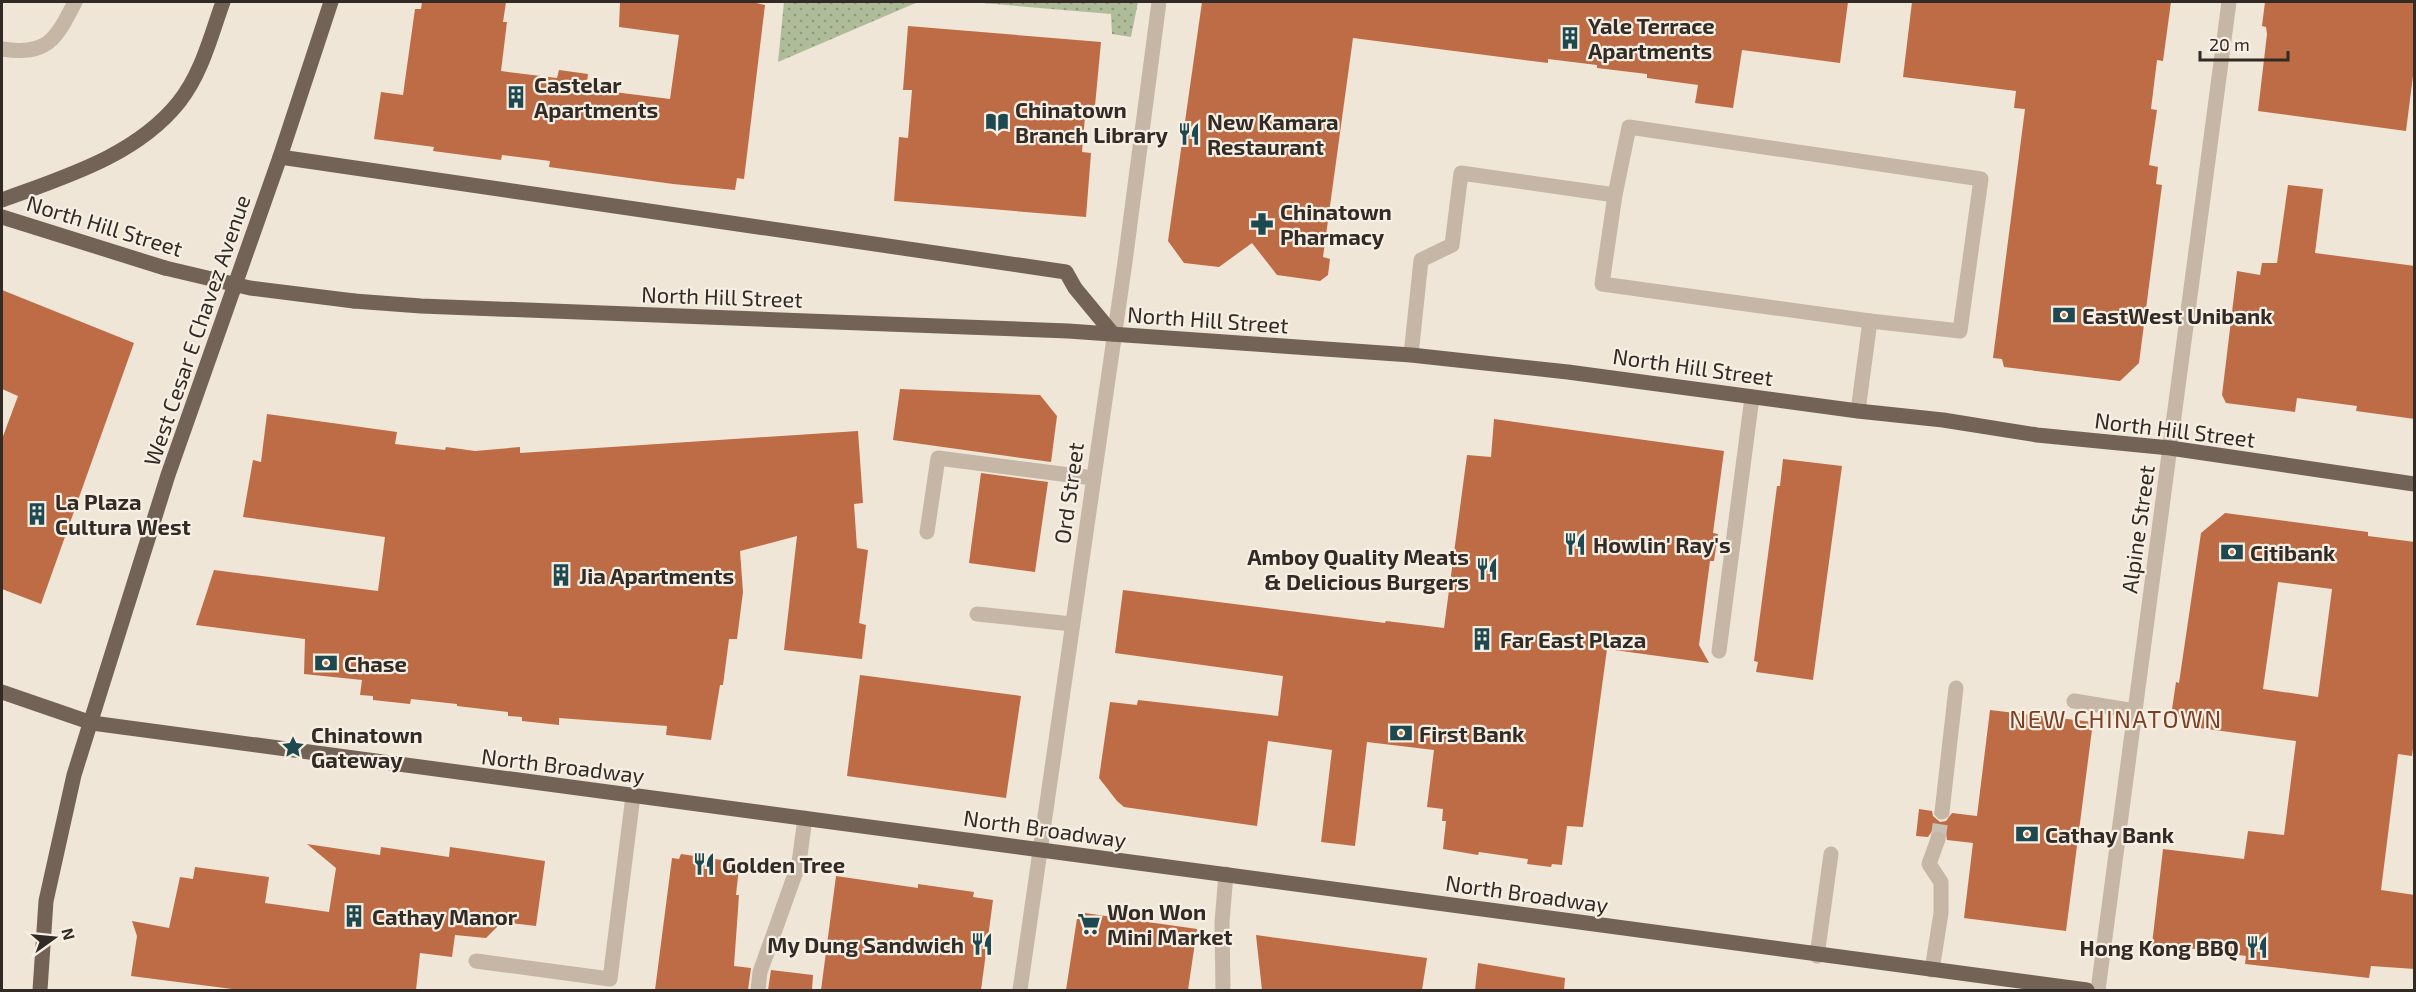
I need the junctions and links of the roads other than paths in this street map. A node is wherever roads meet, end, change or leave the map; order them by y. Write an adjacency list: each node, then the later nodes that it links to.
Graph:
1 (75, 2): 6 (street)
2 (224, 2): 9 (main road)
3 (332, 2): 7 (main road, West Cesar E Chavez Avenue)
4 (1159, 2): 12 (street, Ord Street)
5 (2229, 2): 16 (street, Alpine Street)
6 (2, 49)
7 (280, 157): 12 (main road); 27 (main road, West Cesar E Chavez Avenue)
8 (1615, 195): 11 (street); 11 (street); 13 (street)
9 (2, 200)
10 (2, 217): 12 (main road, North Hill Street, bridge)
11 (1870, 321): 15 (street)
12 (1113, 334): 13 (main road, North Hill Street); 17 (street, Ord Street)
13 (1411, 355): 14 (main road, North Hill Street)
14 (1752, 397): 15 (main road, North Hill Street); 22 (street)
15 (1858, 411): 16 (main road, North Hill Street)
16 (2170, 448): 18 (main road, North Hill Street); 26 (street, Alpine Street)
17 (1093, 478): 19 (street); 21 (street, Ord Street)
18 (2415, 484)
19 (927, 532)
20 (977, 614): 21 (street)
21 (1072, 624): 32 (street, Ord Street)
22 (1719, 651)
23 (1956, 688): 29 (street)
24 (2, 692): 27 (main road, North Broadway)
25 (2074, 701): 26 (street)
26 (2135, 711): 43 (street, Alpine Street)
27 (92, 723): 28 (main road, North Broadway); 38 (main road, West Cesar E Chavez Avenue)
28 (633, 796): 30 (main road, North Broadway); 36 (street)
29 (1942, 812)
30 (805, 818): 32 (main road, North Broadway); 39 (street)
31 (1938, 839): 37 (street)
32 (1039, 850): 34 (main road, North Broadway); 40 (street, Ord Street)
33 (1831, 854): 35 (street)
34 (1226, 874): 35 (main road, North Broadway); 41 (street)
35 (1817, 956): 37 (main road, North Broadway)
36 (476, 961)
37 (1932, 970): 42 (main road, North Broadway)
38 (40, 990)
39 (758, 990)
40 (1020, 990)
41 (1223, 990)
42 (2087, 990)
43 (2098, 990)

